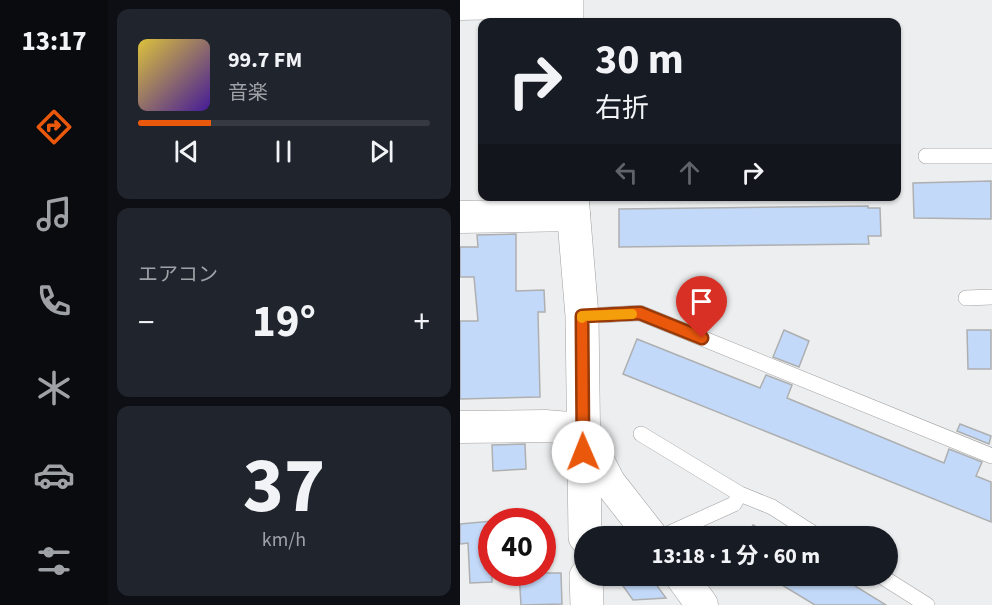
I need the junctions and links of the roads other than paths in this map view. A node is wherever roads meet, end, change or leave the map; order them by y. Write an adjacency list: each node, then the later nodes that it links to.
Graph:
1 (460, 4): 2 (street)
2 (567, 8)
3 (926, 156): 4 (lane)
4 (991, 156)
5 (573, 206): 6 (street); 9 (street)
6 (460, 217)
7 (966, 297): 8 (lane)
8 (991, 297)
9 (582, 316): 11 (street); 13 (lane)
10 (460, 427): 11 (street)
11 (582, 429): 15 (street); 16 (street)
12 (641, 434): 14 (lane)
13 (991, 456)
14 (740, 494): 17 (lane); 18 (lane)
15 (585, 526)
16 (643, 526)
17 (685, 526)
18 (802, 526)
19 (586, 586): 22 (street)
20 (688, 586): 23 (street)
21 (897, 586): 24 (lane)
22 (587, 605)
23 (702, 605)
24 (927, 605)

